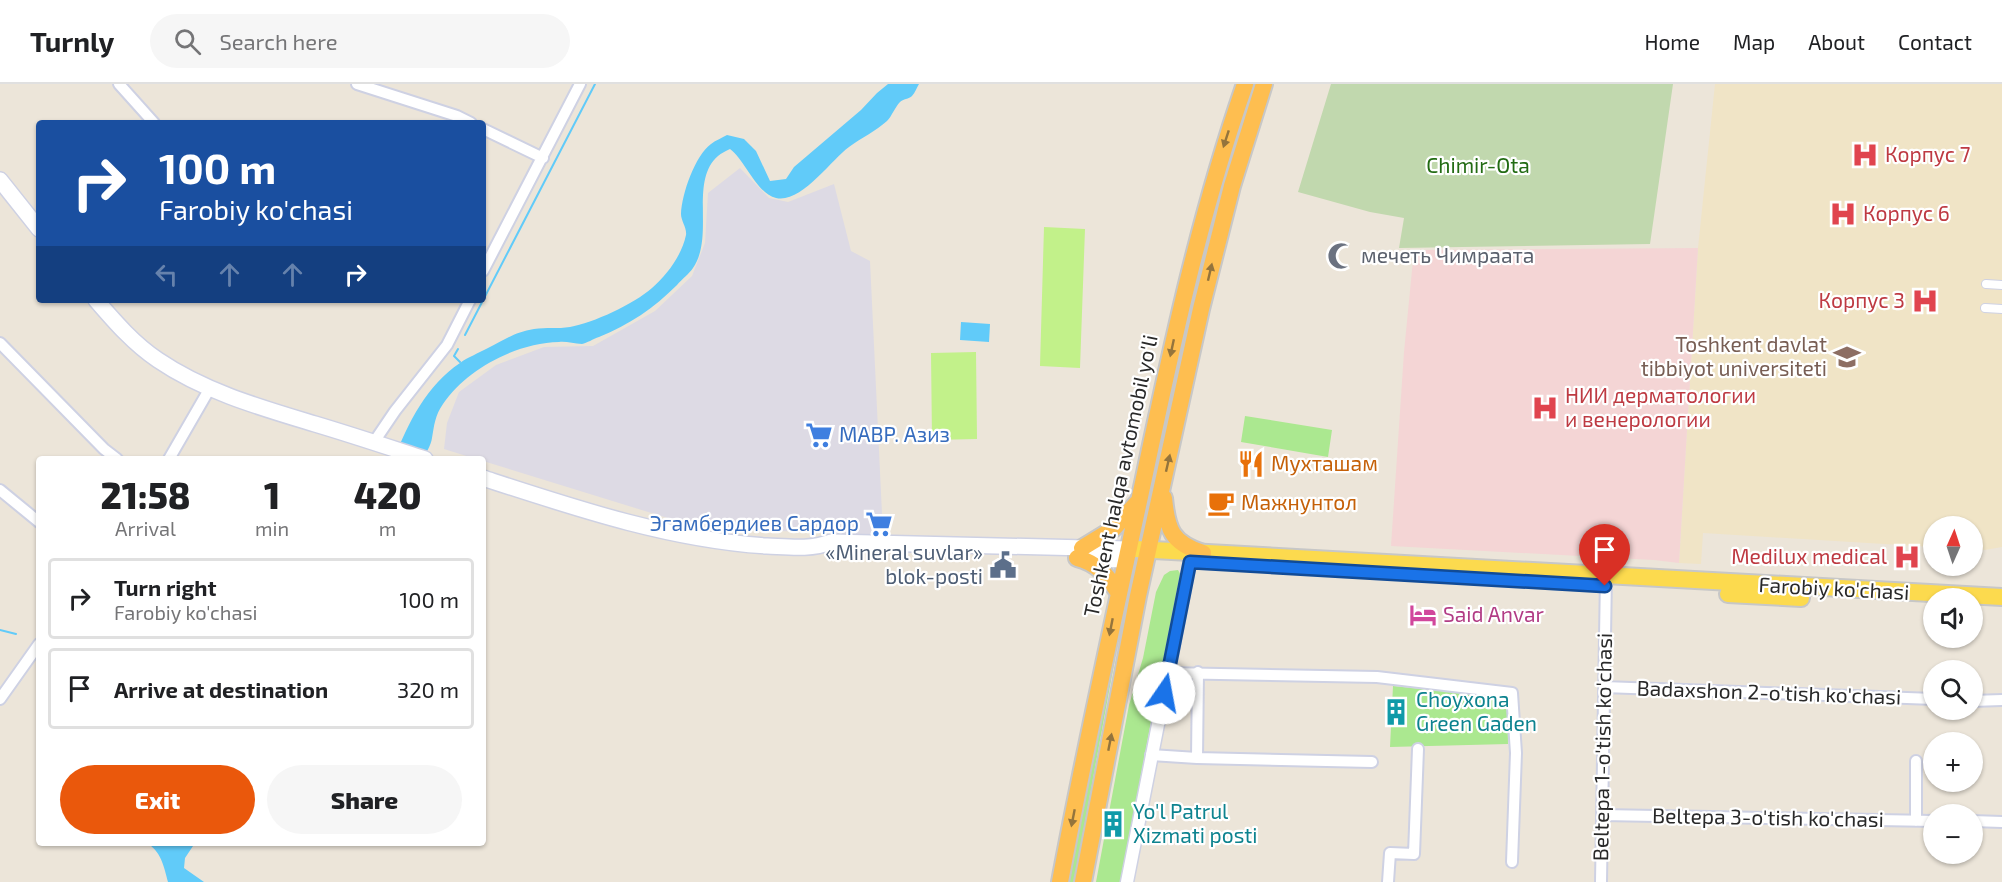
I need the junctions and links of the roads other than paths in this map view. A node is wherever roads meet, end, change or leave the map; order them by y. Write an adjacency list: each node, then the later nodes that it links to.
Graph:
1 (119, 84): 6 (street)
2 (357, 84): 7 (street)
3 (580, 84): 9 (street)
4 (1245, 84): 28 (highway, Toshkent halqa avtomobil yo'li, one-way to 28)
5 (1264, 84): 26 (highway, Toshkent halqa avtomobil yo'li, one-way to 5)
6 (151, 120)
7 (465, 120)
8 (486, 130): 9 (street)
9 (543, 158): 12 (street)
10 (0, 180): 11 (main road)
11 (36, 225)
12 (486, 265)
13 (1986, 284): 14 (street)
14 (2002, 285)
15 (99, 303): 20 (main road)
16 (468, 303): 21 (street)
17 (1985, 308): 18 (street)
18 (2002, 309)
19 (0, 344): 22 (street)
20 (210, 388): 21 (main road); 23 (street)
21 (374, 442): 24 (main road)
22 (113, 456)
23 (172, 456)
24 (416, 456)
25 (486, 479): 30 (main road)
26 (1163, 488): 32 (highway, Toshkent halqa avtomobil yo'li); 33 (highway)
27 (0, 490): 29 (street)
28 (1139, 500): 30 (highway); 31 (highway, Toshkent halqa avtomobil yo'li)
29 (36, 520)
30 (1080, 553): 31 (main road); 35 (highway)
31 (1126, 554): 32 (main road, Farobiy ko'chasi); 35 (highway, Toshkent halqa avtomobil yo'li)
32 (1147, 555): 33 (main road, Farobiy ko'chasi); 60 (highway, Toshkent halqa avtomobil yo'li, one-way to 32)
33 (1197, 558): 34 (main road, Farobiy ko'chasi); 42 (street)
34 (1606, 581): 36 (main road, Farobiy ko'chasi); 37 (main road, Farobiy ko'chasi); 43 (street, Beltepa 1-o'tish ko'chasi)
35 (1118, 592): 59 (highway, Toshkent halqa avtomobil yo'li, one-way to 59)
36 (2002, 597)
37 (1923, 604)
38 (2002, 606): 39 (main road)
39 (1983, 607)
40 (36, 648): 44 (street)
41 (1198, 672): 42 (street); 50 (street); 58 (street)
42 (1168, 673): 49 (street)
43 (1604, 687): 45 (street, Badaxshon 2-o'tish ko'chasi); 53 (street, Beltepa 1-o'tish ko'chasi)
44 (0, 699)
45 (1923, 699)
46 (2002, 700): 47 (street)
47 (1983, 701)
48 (1418, 749): 62 (street)
49 (1151, 755): 50 (street); 61 (street)
50 (1197, 758): 52 (street)
51 (1916, 761): 54 (street)
52 (1372, 762)
53 (1602, 815): 54 (street, Beltepa 3-o'tish ko'chasi); 63 (street, Beltepa 1-o'tish ko'chasi)
54 (1916, 821): 55 (street, Beltepa 3-o'tish ko'chasi)
55 (1923, 821)
56 (1983, 822): 57 (street)
57 (2002, 822)
58 (1512, 862)
59 (1060, 882)
60 (1083, 882)
61 (1127, 882)
62 (1388, 882)
63 (1601, 882)

